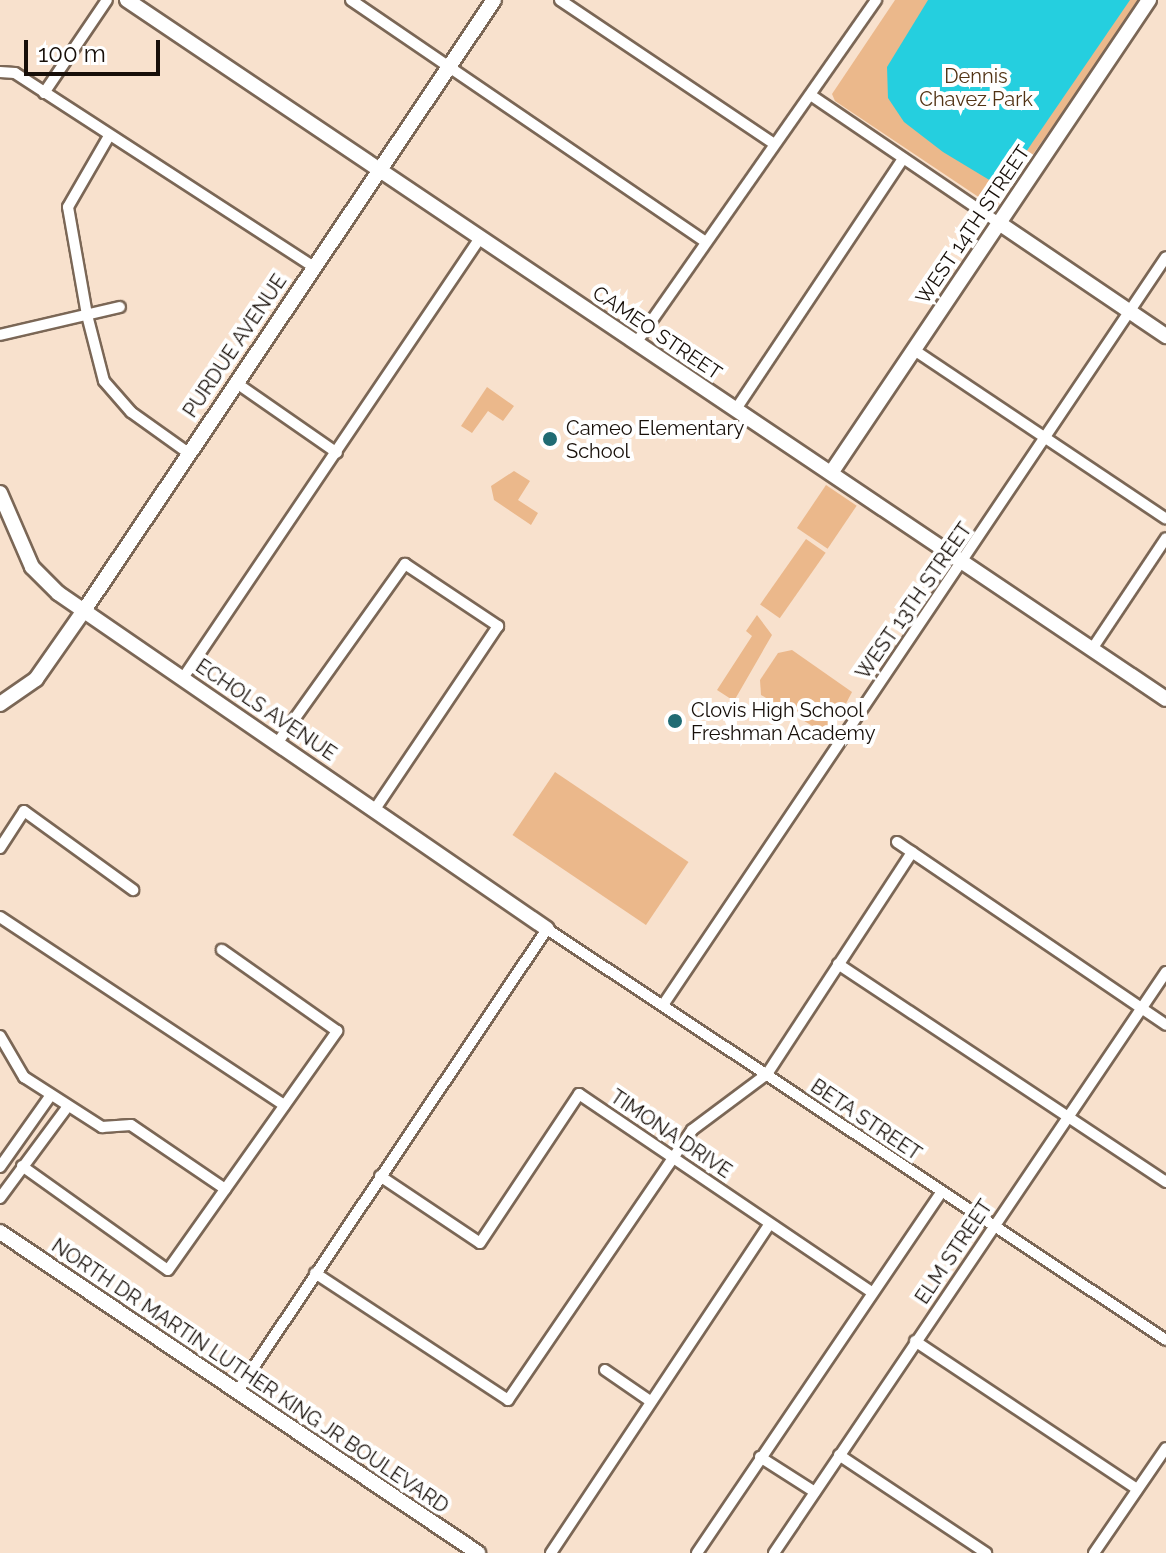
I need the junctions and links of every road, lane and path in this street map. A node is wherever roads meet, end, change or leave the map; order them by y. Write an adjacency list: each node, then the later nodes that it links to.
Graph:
1 (107, 0): 10 (street)
2 (127, 0): 15 (street, CAMEO STREET)
3 (351, 0): 8 (street)
4 (494, 0): 8 (street, PURDUE AVENUE)
5 (560, 0): 13 (street)
6 (876, 0): 11 (street)
7 (1149, 0): 16 (street, WEST 14TH STREET)
8 (446, 68): 15 (street, PURDUE AVENUE); 18 (street)
9 (0, 72): 10 (street)
10 (44, 93): 12 (street)
11 (812, 96): 13 (street); 14 (street)
12 (109, 136): 20 (street); 23 (street)
13 (771, 142): 18 (street)
14 (903, 159): 16 (street); 29 (street)
15 (379, 170): 17 (street, CAMEO STREET); 20 (street, PURDUE AVENUE)
16 (999, 223): 22 (street); 27 (street, WEST 14TH STREET)
17 (480, 238): 26 (street, CAMEO STREET); 32 (street)
18 (704, 241): 26 (street)
19 (1166, 257): 22 (street, WEST 13TH STREET)
20 (312, 266): 28 (street, PURDUE AVENUE)
21 (120, 307): 23 (street)
22 (1129, 311): 25 (street); 30 (street, WEST 13TH STREET)
23 (87, 315): 24 (street); 31 (street)
24 (0, 335)
25 (1166, 336)
26 (636, 343): 29 (street, CAMEO STREET)
27 (914, 350): 30 (street); 33 (street, WEST 14TH STREET)
28 (235, 382): 31 (street, PURDUE AVENUE); 32 (street)
29 (736, 409): 33 (street, CAMEO STREET)
30 (1047, 440): 35 (street); 37 (street, WEST 13TH STREET)
31 (187, 452): 38 (street, PURDUE AVENUE)
32 (337, 453): 40 (street)
33 (831, 473): 37 (street, CAMEO STREET)
34 (0, 493): 38 (street, ECHOLS AVENUE)
35 (1166, 519)
36 (1166, 538): 39 (street)
37 (961, 561): 39 (street, CAMEO STREET); 54 (street, WEST 13TH STREET)
38 (83, 612): 40 (street, ECHOLS AVENUE); 42 (street, PURDUE AVENUE)
39 (1092, 649): 41 (street, CAMEO STREET)
40 (183, 678): 43 (street, ECHOLS AVENUE)
41 (1166, 699)
42 (0, 704)
43 (278, 742): 44 (street, ECHOLS AVENUE); 44 (street)
44 (375, 809): 50 (street, ECHOLS AVENUE)
45 (897, 842): 47 (street)
46 (0, 848): 48 (street)
47 (912, 852): 52 (street); 55 (street)
48 (133, 890)
49 (0, 917): 60 (street)
50 (547, 929): 54 (street, BETA STREET); 67 (street)
51 (222, 950): 60 (street)
52 (838, 964): 58 (street); 62 (street)
53 (1166, 972): 55 (street, ELM STREET)
54 (663, 1005): 58 (street, BETA STREET)
55 (1142, 1009): 56 (street); 62 (street, ELM STREET)
56 (1166, 1025)
57 (0, 1036): 59 (street)
58 (767, 1074): 64 (street); 70 (street, BETA STREET)
59 (51, 1095): 61 (street); 63 (street)
60 (284, 1105): 69 (street)
61 (68, 1106): 65 (street); 69 (street)
62 (1068, 1116): 68 (street); 73 (street, ELM STREET)
63 (4, 1153): 66 (street)
64 (671, 1156): 67 (street, TIMONA DRIVE); 72 (street, TIMONA DRIVE); 75 (street)
65 (22, 1166): 69 (street); 71 (street)
66 (0, 1167)
67 (380, 1176): 75 (street)
68 (1166, 1182)
69 (225, 1189)
70 (941, 1192): 73 (street, BETA STREET); 76 (street)
71 (0, 1198)
72 (770, 1224): 76 (street, TIMONA DRIVE); 81 (street)
73 (993, 1227): 77 (street, BETA STREET); 78 (street, ELM STREET)
74 (0, 1232): 80 (street, NORTH DR MARTIN LUTHER KING JR BOULEVARD)
75 (315, 1273): 80 (street)
76 (871, 1292): 84 (street)
77 (1166, 1338)
78 (915, 1341): 83 (street, ELM STREET); 85 (street)
79 (605, 1370): 81 (street)
80 (239, 1389): 87 (street, NORTH DR MARTIN LUTHER KING JR BOULEVARD)
81 (650, 1401): 88 (street)
82 (1166, 1448): 85 (street)
83 (839, 1455): 86 (street, ELM STREET); 91 (street)
84 (760, 1457): 86 (street); 89 (street)
85 (1137, 1489): 92 (street)
86 (815, 1492): 90 (street, ELM STREET)
87 (478, 1553)
88 (551, 1553)
89 (697, 1553)
90 (774, 1553)
91 (986, 1553)
92 (1094, 1553)

